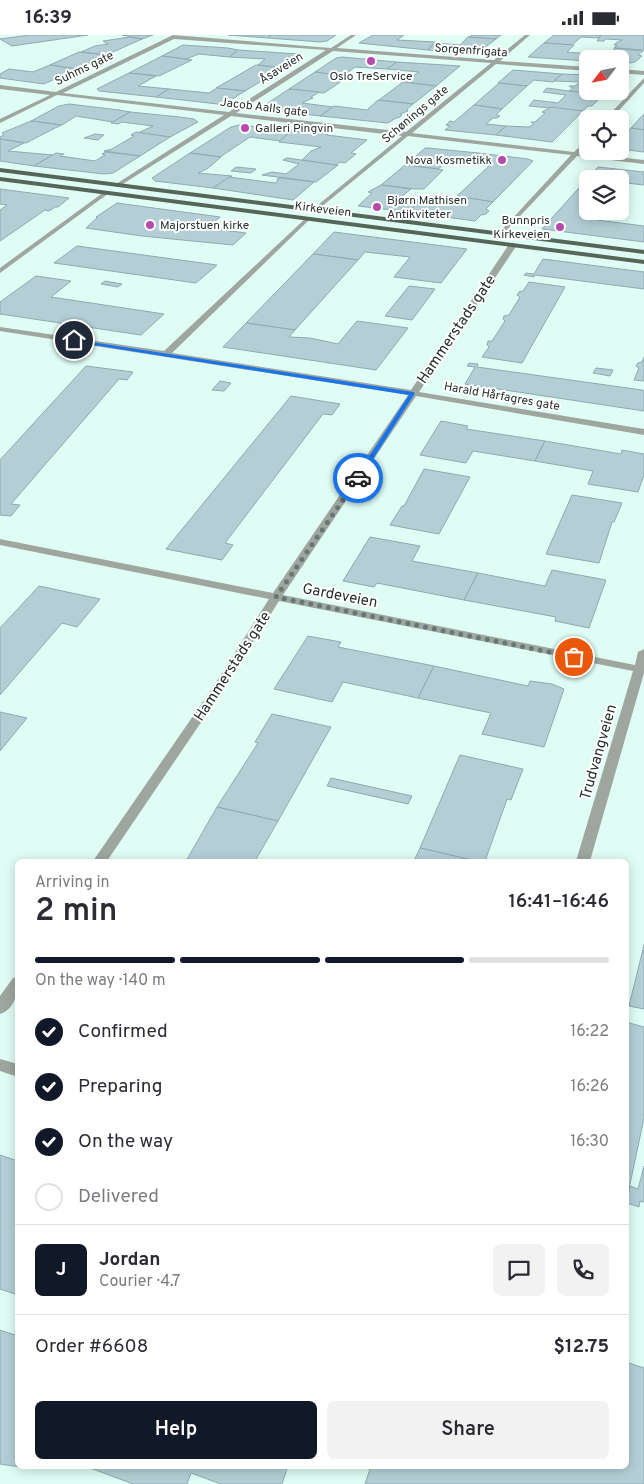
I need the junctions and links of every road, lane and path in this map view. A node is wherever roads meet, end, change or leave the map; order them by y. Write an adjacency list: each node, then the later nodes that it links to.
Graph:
1 (354, 35): 4 (street, Åsaveien)
2 (528, 35): 5 (street, Schønings gate)
3 (175, 36): 4 (street, Sorgenfrigata); 11 (street, Suhms gate)
4 (331, 49): 5 (street, Sorgenfrigata); 13 (street, Åsaveien)
5 (496, 61): 6 (street, Sorgenfrigata); 15 (street, Schønings gate)
6 (579, 68)
7 (629, 72): 8 (street)
8 (644, 73)
9 (644, 80): 12 (street)
10 (0, 87): 11 (street, Jacob Aalls gate)
11 (54, 94): 13 (street, Jacob Aalls gate); 14 (street, Suhms gate)
12 (616, 110)
13 (228, 114): 15 (street, Jacob Aalls gate); 21 (street, Åsaveien)
14 (0, 121)
15 (407, 135): 17 (street, Jacob Aalls gate); 23 (street, Schønings gate)
16 (579, 151): 17 (street)
17 (576, 154): 18 (street, Jacob Aalls gate); 25 (street)
18 (644, 162)
19 (0, 170): 21 (main road, Kirkeveien)
20 (0, 179): 22 (main road, Kirkeveien)
21 (118, 185): 23 (main road, Kirkeveien)
22 (106, 193): 24 (main road, Kirkeveien); 29 (street)
23 (316, 210): 25 (main road, Kirkeveien)
24 (307, 219): 26 (main road, Kirkeveien); 31 (street)
25 (500, 234): 27 (main road, Kirkeveien)
26 (513, 245): 28 (main road, Kirkeveien); 32 (street, Hammerstads gate)
27 (644, 252)
28 (644, 262)
29 (0, 271)
30 (0, 329): 31 (street, Harald Hårfagres gate)
31 (166, 354): 32 (street, Harald Hårfagres gate)
32 (413, 393): 33 (street, Harald Hårfagres gate); 35 (street, Hammerstads gate)
33 (644, 432)
34 (0, 542): 35 (street, Gardeveien)
35 (276, 597): 37 (street, Gardeveien); 38 (street, Hammerstads gate)
36 (644, 652): 37 (street, Trudvangveien)
37 (641, 670): 39 (street, Trudvangveien)
38 (101, 859)
39 (584, 859)
40 (15, 986): 41 (street)
41 (0, 1008)
42 (0, 1065): 43 (street)
43 (15, 1070)

